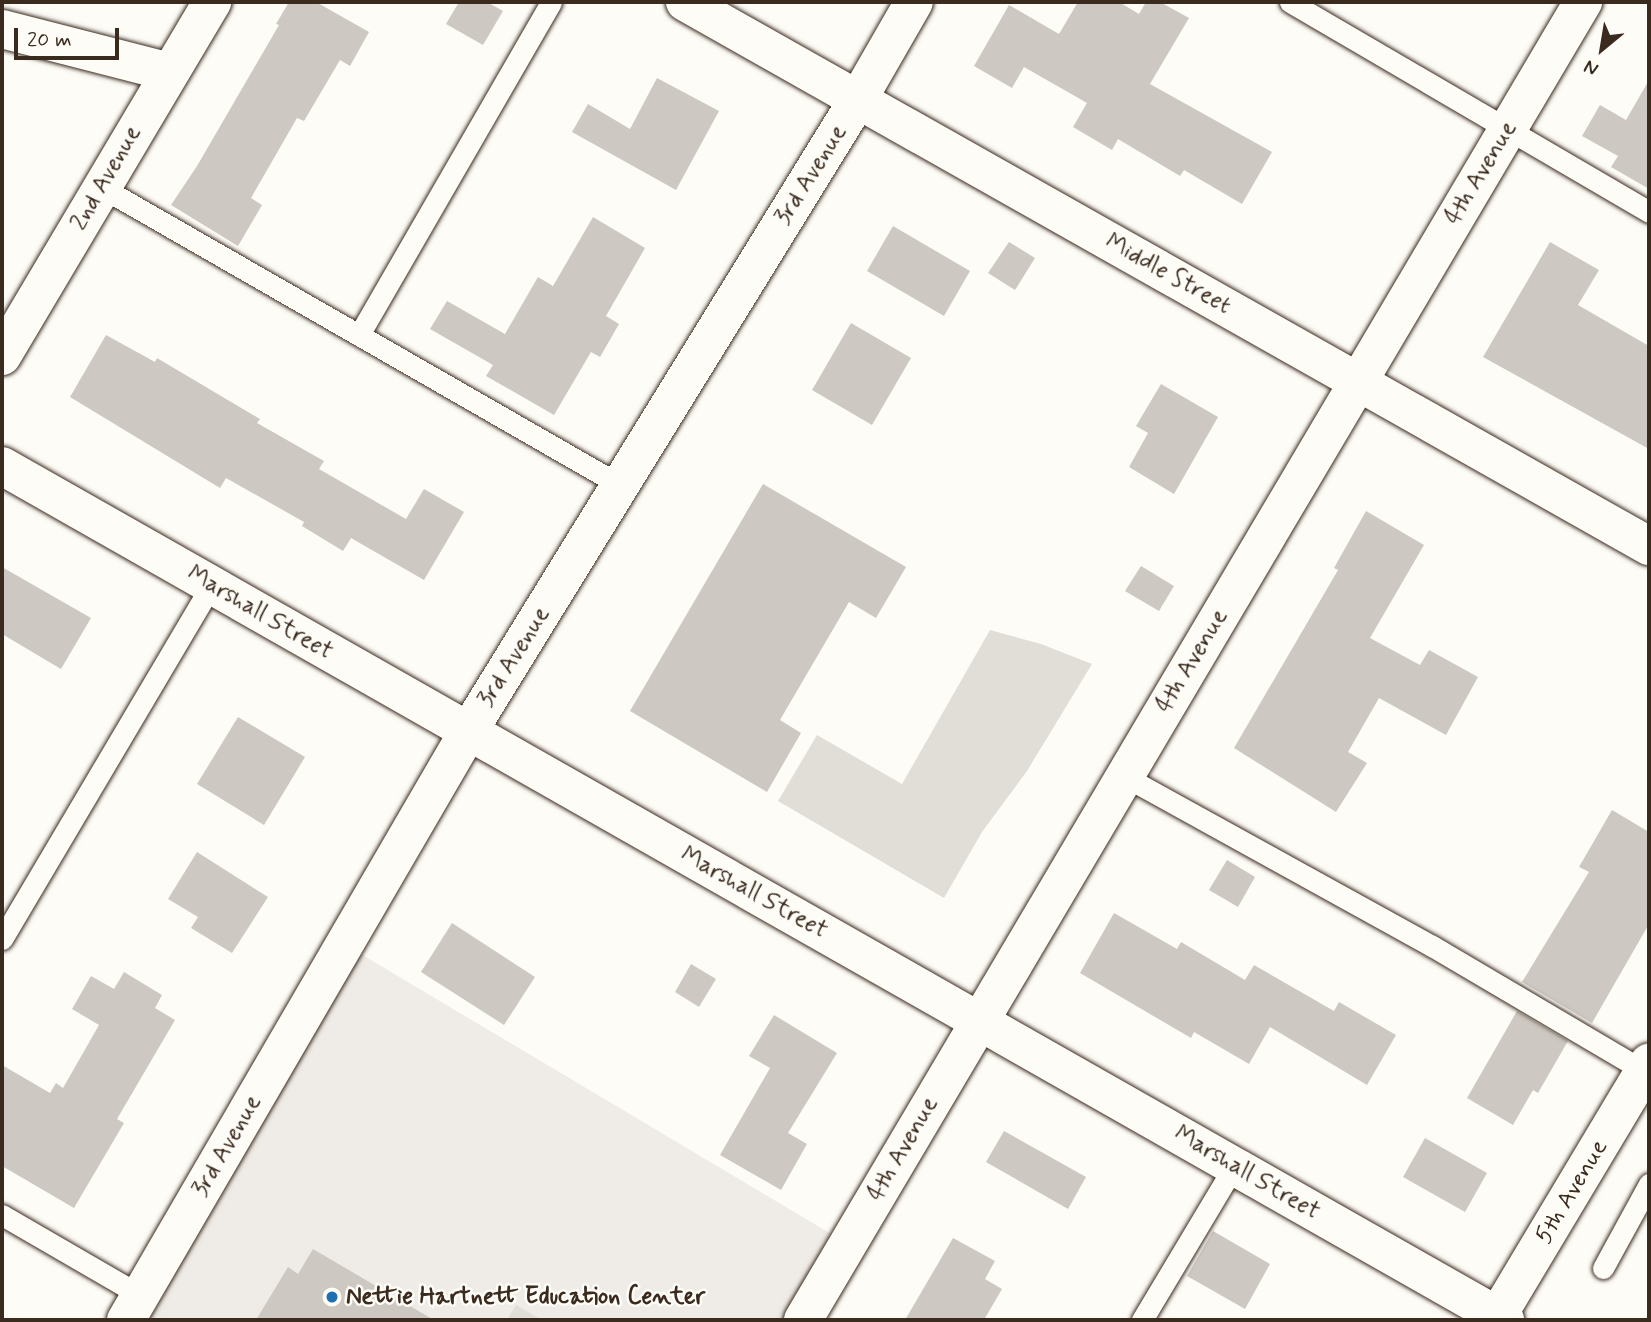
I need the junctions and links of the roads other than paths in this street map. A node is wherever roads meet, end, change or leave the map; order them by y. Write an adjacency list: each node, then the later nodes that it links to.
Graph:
1 (212, 2): 8 (street, 2nd Avenue)
2 (551, 2): 13 (lane)
3 (685, 2): 9 (street, Middle Street)
4 (914, 2): 9 (street, 3rd Avenue)
5 (1290, 2): 10 (lane)
6 (1583, 2): 10 (street, 4th Avenue)
7 (2, 29): 8 (street)
8 (169, 72): 11 (street, 2nd Avenue)
9 (857, 101): 15 (street, Middle Street); 17 (street, 3rd Avenue)
10 (1507, 129): 12 (lane); 15 (street, 4th Avenue)
11 (101, 187): 13 (lane); 14 (street, 2nd Avenue)
12 (1649, 212)
13 (359, 335): 17 (lane)
14 (5, 343)
15 (1359, 381): 18 (street, Middle Street); 21 (street, 4th Avenue)
16 (2, 466): 19 (street, Marshall Street)
17 (620, 485): 20 (street, 3rd Avenue)
18 (1649, 546)
19 (211, 586): 20 (street, Marshall Street); 22 (lane)
20 (468, 732): 23 (street, Marshall Street); 29 (street, 3rd Avenue)
21 (1124, 776): 23 (street, 4th Avenue); 24 (lane)
22 (2, 939)
23 (979, 1019): 25 (street, Marshall Street); 31 (street, 4th Avenue)
24 (1647, 1067): 30 (street, 5th Avenue)
25 (1234, 1166): 30 (street, Marshall Street); 32 (lane)
26 (1649, 1184): 28 (lane)
27 (2, 1215): 29 (lane)
28 (1603, 1268)
29 (133, 1308)
30 (1499, 1319)
31 (803, 1320)
32 (1142, 1320)

